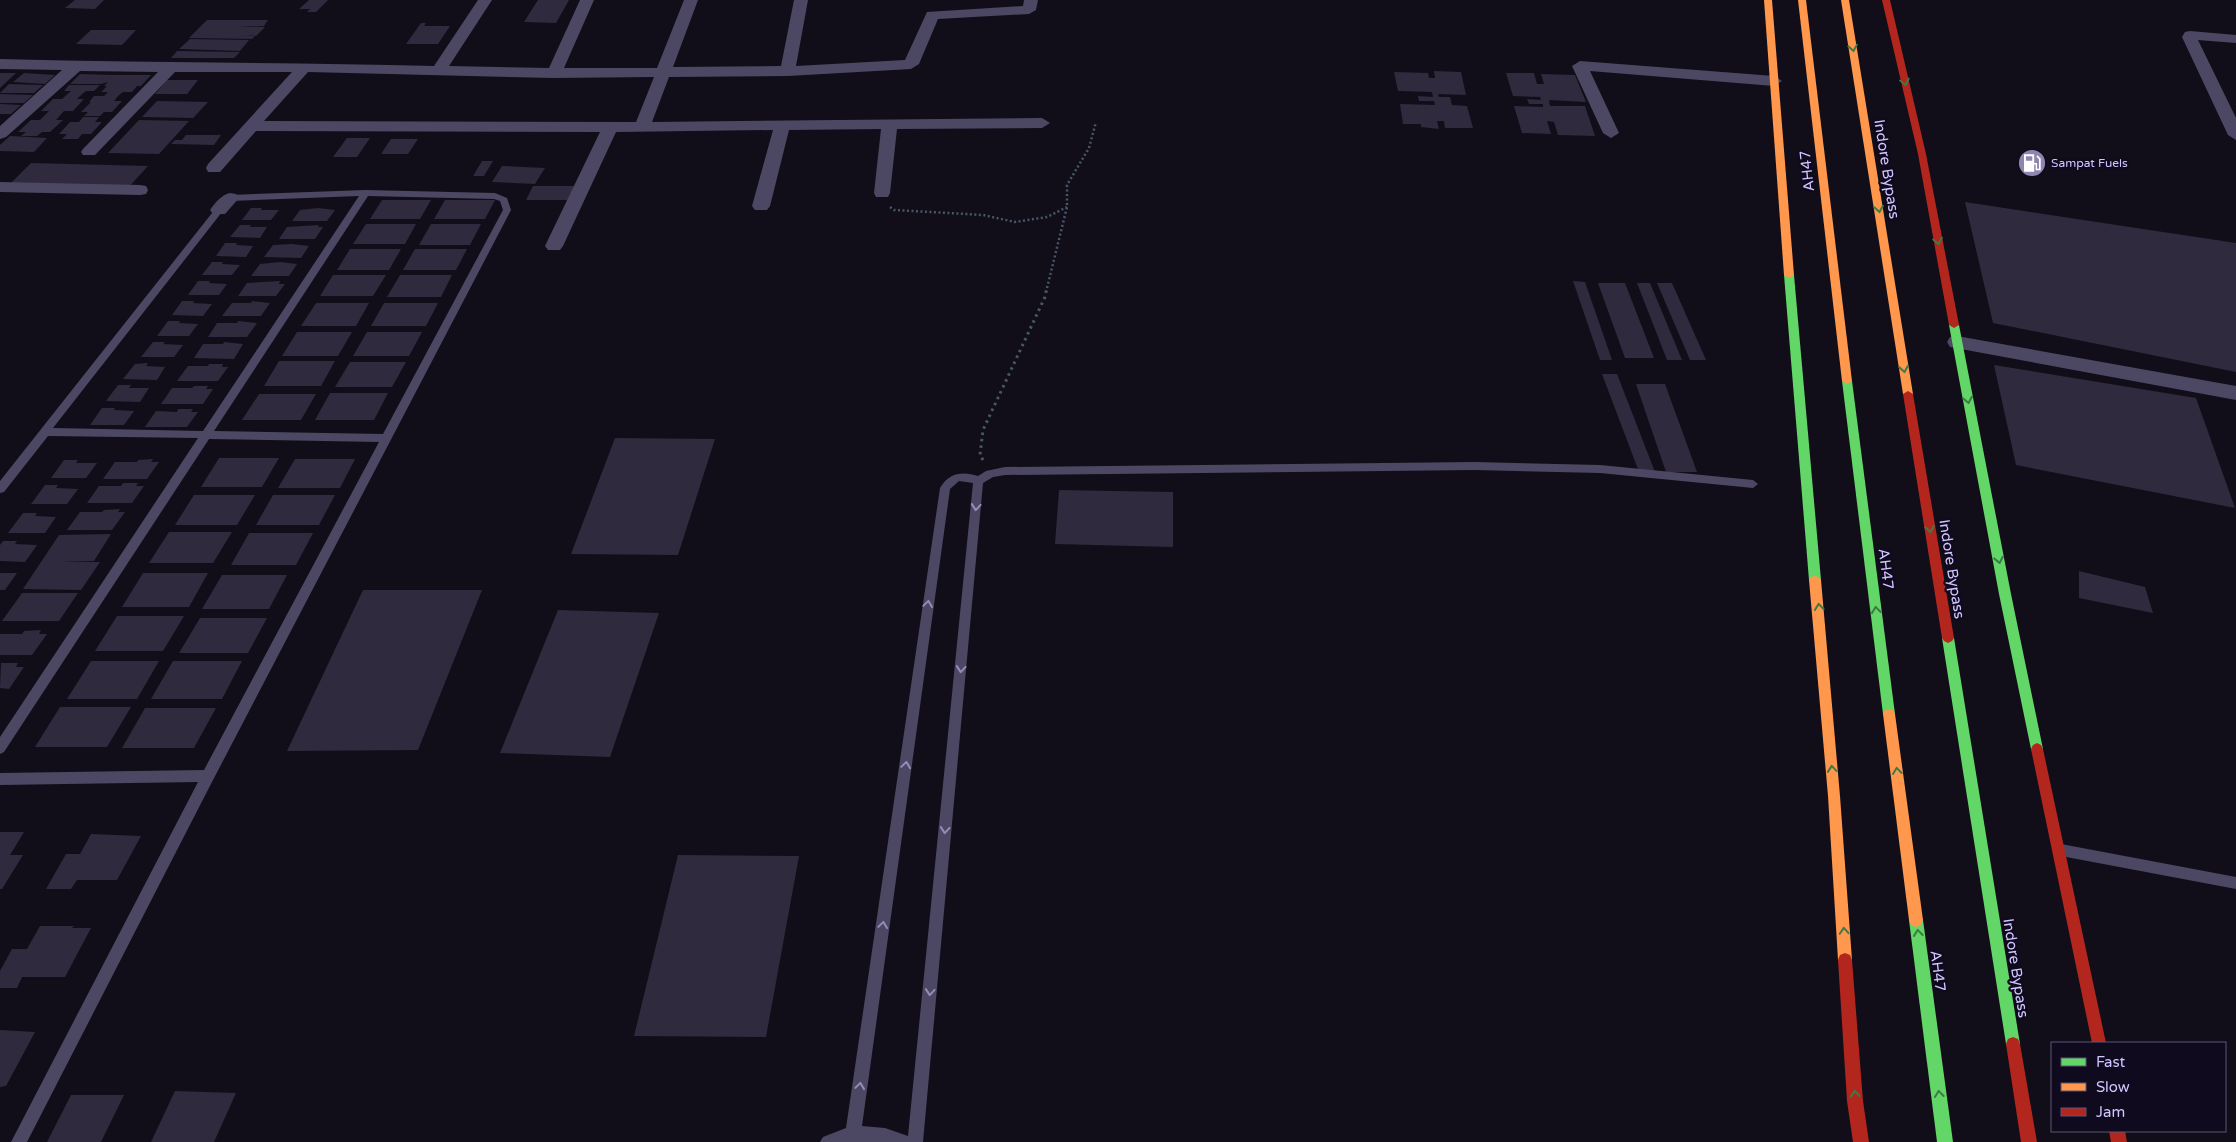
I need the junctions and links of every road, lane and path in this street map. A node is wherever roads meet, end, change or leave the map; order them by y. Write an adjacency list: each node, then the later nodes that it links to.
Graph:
1 (485, 0): 15 (street)
2 (587, 0): 18 (street)
3 (690, 0): 17 (street)
4 (801, 0): 16 (street)
5 (1031, 0): 16 (street)
6 (1768, 0): 19 (main road)
7 (1802, 0): 60 (main road, AH47, one-way to 7)
8 (1845, 0): 61 (main road, Indore Bypass, one-way to 61)
9 (1886, 0): 39 (main road, one-way to 39)
10 (2236, 39): 29 (street)
11 (0, 64): 12 (street)
12 (76, 66): 14 (street); 27 (street)
13 (304, 67): 14 (street); 15 (street); 23 (street)
14 (172, 68): 30 (street)
15 (438, 71): 18 (street)
16 (788, 71): 17 (street)
17 (664, 72): 18 (street); 26 (street)
18 (554, 73)
19 (1774, 81): 28 (street); 59 (main road, one-way to 19)
20 (1096, 122): 37 (path)
21 (1042, 124): 22 (street)
22 (888, 125): 24 (street); 35 (street)
23 (252, 126): 25 (street); 31 (street)
24 (782, 126): 26 (street); 36 (street)
25 (610, 127): 26 (street); 38 (street)
26 (642, 127)
27 (0, 134)
28 (1611, 134)
29 (2236, 135)
30 (89, 152)
31 (214, 168)
32 (0, 187): 33 (street)
33 (140, 190)
34 (365, 193): 41 (lane); 42 (lane); 43 (lane)
35 (882, 193): 37 (path)
36 (761, 206)
37 (1067, 206): 44 (path)
38 (554, 246)
39 (1957, 342): 40 (street); 51 (main road, one-way to 51)
40 (2236, 393)
41 (45, 432): 42 (lane); 47 (lane)
42 (204, 436): 43 (lane); 48 (lane)
43 (386, 438): 49 (lane)
44 (990, 474): 45 (lane); 46 (lane)
45 (978, 481): 54 (lane, one-way to 45); 58 (lane, one-way to 58)
46 (1753, 484)
47 (0, 490)
48 (0, 748)
49 (208, 776): 50 (lane); 55 (lane)
50 (0, 779)
51 (2059, 850): 52 (lane); 53 (main road)
52 (2236, 883)
53 (2099, 1042)
54 (853, 1135): 56 (lane); 57 (lane)
55 (19, 1142)
56 (828, 1142)
57 (903, 1142)
58 (915, 1142)
59 (1860, 1142)
60 (1945, 1142)
61 (2029, 1142)

